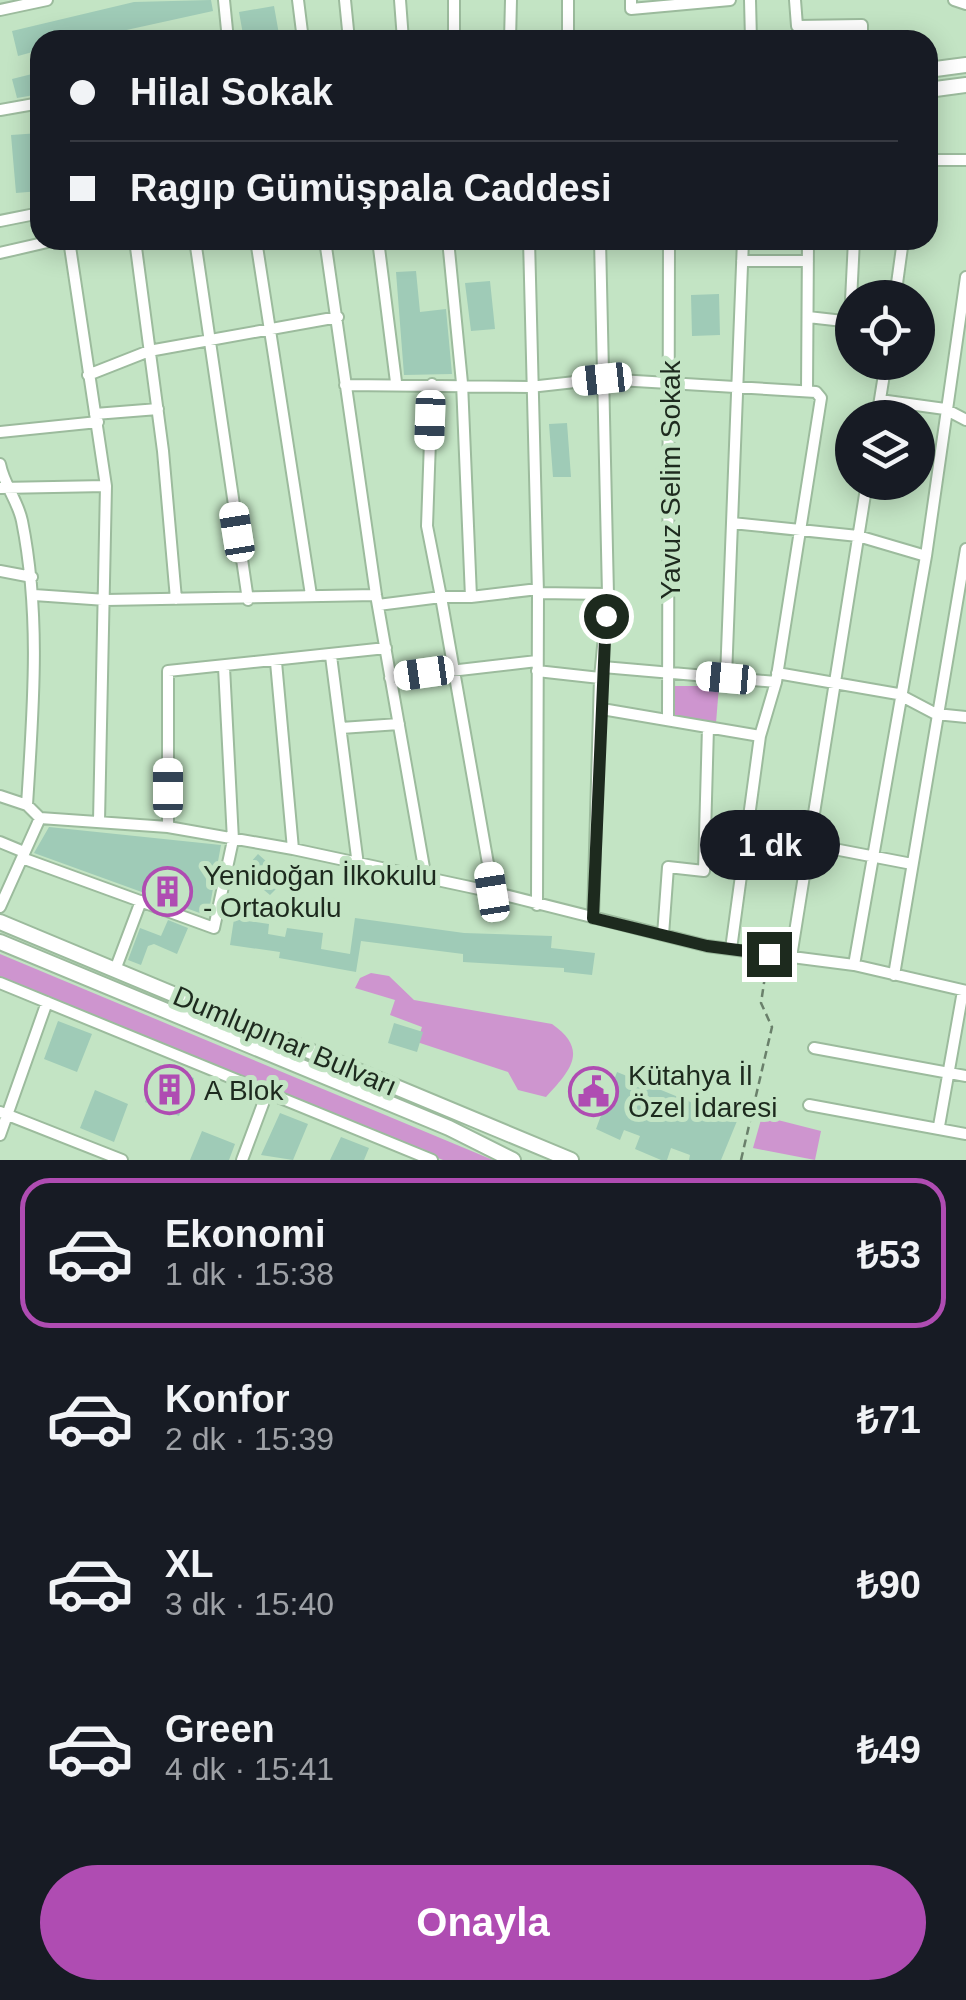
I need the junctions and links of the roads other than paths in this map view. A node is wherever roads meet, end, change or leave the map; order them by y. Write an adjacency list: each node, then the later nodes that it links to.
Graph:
1 (47, 0): 15 (street)
2 (224, 0): 16 (street)
3 (298, 0): 17 (street)
4 (345, 0): 18 (street)
5 (400, 0): 19 (street)
6 (454, 0): 20 (street)
7 (510, 0): 21 (street)
8 (568, 0): 22 (street)
9 (730, 0): 14 (street)
10 (750, 0): 23 (street)
11 (795, 0): 24 (street)
12 (954, 0): 13 (street)
13 (966, 4)
14 (631, 5)
15 (0, 10)
16 (227, 30)
17 (302, 30)
18 (348, 30)
19 (402, 30)
20 (454, 30)
21 (510, 30)
22 (568, 30)
23 (751, 30)
24 (862, 30)
25 (966, 65): 26 (main road)
26 (938, 69)
27 (966, 85): 28 (main road)
28 (938, 89)
29 (30, 105): 30 (street)
30 (0, 110)
31 (938, 160): 32 (street)
32 (966, 160)
33 (30, 215): 34 (street)
34 (0, 221)
35 (30, 246): 50 (street)
36 (70, 250): 62 (street)
37 (135, 250): 61 (street)
38 (196, 250): 60 (street)
39 (257, 250): 59 (street)
40 (327, 250): 56 (street)
41 (379, 250): 66 (street)
42 (449, 250): 67 (street)
43 (529, 250): 71 (street)
44 (600, 250): 63 (street)
45 (669, 250): 65 (street, Yavuz Selim Sokak)
46 (743, 250): 51 (street)
47 (808, 250): 52 (street)
48 (854, 250): 54 (street)
49 (902, 250): 55 (street)
50 (0, 253)
51 (742, 261): 52 (street); 70 (street)
52 (808, 261): 57 (street)
53 (966, 277): 75 (street)
54 (853, 280)
55 (897, 280)
56 (338, 317): 59 (street); 69 (street)
57 (808, 317): 58 (street); 72 (street)
58 (835, 320)
59 (268, 327): 60 (street); 95 (street)
60 (209, 341): 61 (street); 100 (street)
61 (150, 351): 62 (street); 76 (street)
62 (88, 375): 77 (street)
63 (602, 379): 65 (street); 71 (street); 93 (street)
64 (883, 380): 73 (street)
65 (672, 381): 70 (street); 110 (street, Yavuz Selim Sokak)
66 (396, 382): 68 (street); 69 (street)
67 (462, 383): 68 (street); 71 (street); 97 (street)
68 (432, 384): 96 (street)
69 (345, 385): 101 (street)
70 (737, 386): 72 (street); 84 (street)
71 (530, 387): 92 (street)
72 (807, 391): 85 (street)
73 (880, 400)
74 (935, 407): 75 (street)
75 (945, 408): 78 (street); 88 (street)
76 (158, 409): 77 (street); 99 (street)
77 (97, 418): 79 (street); 81 (street)
78 (966, 420)
79 (0, 432)
80 (0, 464): 82 (street)
81 (106, 486): 82 (street); 98 (street)
82 (2, 488): 91 (street)
83 (864, 500): 86 (street)
84 (732, 523): 85 (street); 112 (street)
85 (801, 527): 86 (street); 113 (street)
86 (858, 536): 88 (street); 114 (street)
87 (966, 550): 89 (street)
88 (926, 556): 115 (street)
89 (964, 570): 102 (street)
90 (0, 571): 91 (street)
91 (32, 577): 94 (street)
92 (538, 591): 93 (street); 97 (street); 106 (street)
93 (608, 594): 109 (street)
94 (34, 595): 98 (street); 125 (street)
95 (311, 595): 100 (street); 101 (street)
96 (441, 597): 97 (street); 101 (street); 108 (street)
97 (470, 597)
98 (106, 600): 99 (street); 127 (street)
99 (176, 600): 100 (street)
100 (248, 600)
101 (377, 600): 103 (street)
102 (961, 609): 117 (street)
103 (386, 648): 104 (street); 111 (street)
104 (331, 656): 105 (street); 121 (street)
105 (276, 662): 107 (street); 133 (street)
106 (537, 666): 108 (street); 109 (street); 141 (street)
107 (224, 667): 128 (street); 130 (street)
108 (457, 668): 111 (street); 139 (street)
109 (602, 672): 110 (street); 116 (street)
110 (668, 672): 112 (street); 119 (street, Yavuz Selim Sokak)
111 (390, 678): 120 (street)
112 (726, 678): 113 (street)
113 (776, 678): 114 (street); 123 (street)
114 (835, 682): 115 (street); 132 (street)
115 (898, 694): 117 (street); 135 (street)
116 (602, 709): 119 (street); 143 (street)
117 (936, 714): 118 (street); 136 (street)
118 (966, 717)
119 (668, 720): 122 (street)
120 (399, 724): 121 (street); 138 (street)
121 (341, 728): 137 (street)
122 (708, 728): 123 (street); 145 (street)
123 (760, 736): 129 (street)
124 (0, 796): 125 (street)
125 (27, 805): 126 (street)
126 (40, 818): 127 (street); 134 (street)
127 (99, 821): 128 (street)
128 (168, 827): 130 (street)
129 (746, 832): 132 (street); 147 (street)
130 (233, 840): 133 (street); 140 (street)
131 (0, 842): 134 (street)
132 (807, 844): 135 (street); 148 (street)
133 (292, 849): 137 (street)
134 (23, 855): 140 (street); 142 (street)
135 (871, 856): 136 (street); 149 (street)
136 (912, 864): 151 (street)
137 (358, 865): 138 (street)
138 (426, 879): 139 (street)
139 (492, 892): 141 (street)
140 (141, 902): 150 (street)
141 (537, 905): 143 (street)
142 (0, 908)
143 (593, 918): 145 (street)
144 (0, 922): 150 (main road, Dumlupınar Bulvarı)
145 (663, 935): 147 (street)
146 (0, 942): 167 (main road, Dumlupınar Bulvarı)
147 (731, 950): 148 (street)
148 (791, 957): 149 (street)
149 (854, 965): 151 (street)
150 (114, 970): 168 (main road, Dumlupınar Bulvarı)
151 (894, 974): 153 (street)
152 (0, 983): 154 (street)
153 (964, 991): 156 (street)
154 (47, 1002): 158 (street); 160 (street)
155 (814, 1048): 156 (street)
156 (950, 1073): 157 (street); 161 (street)
157 (966, 1076)
158 (267, 1092): 165 (street); 166 (street)
159 (809, 1105): 161 (street)
160 (4, 1114): 162 (street); 164 (street)
161 (940, 1126): 163 (street)
162 (0, 1134)
163 (966, 1134)
164 (122, 1160)
165 (242, 1160)
166 (432, 1160)
167 (513, 1160)
168 (571, 1160)

